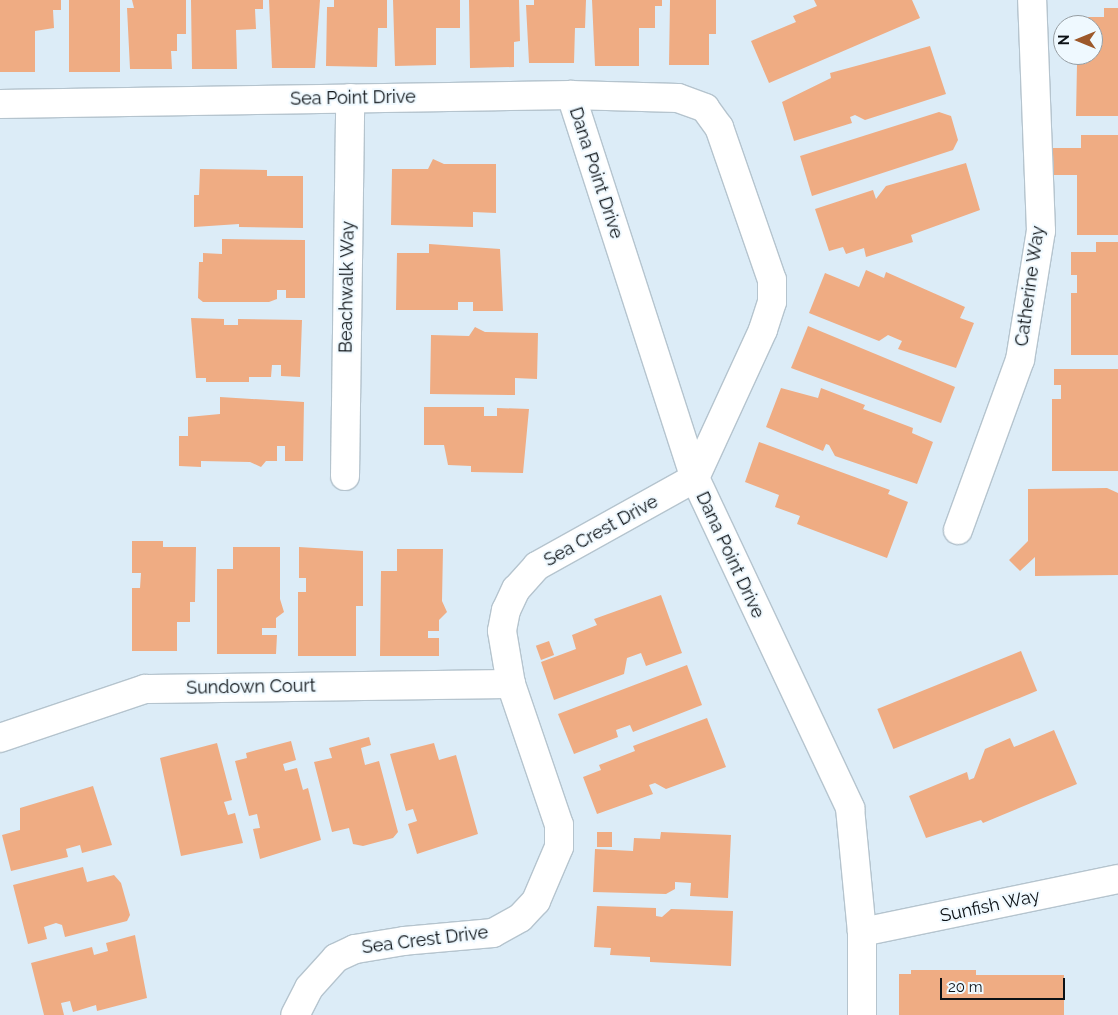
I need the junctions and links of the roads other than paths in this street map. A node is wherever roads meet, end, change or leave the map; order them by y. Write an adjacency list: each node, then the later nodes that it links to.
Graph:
1 (1032, 0): 7 (street, Catherine Way)
2 (571, 95): 3 (street, Sea Point Drive); 6 (street, Dana Point Drive); 6 (street, Sea Point Drive)
3 (350, 98): 4 (street, Sea Point Drive); 5 (street, Beachwalk Way)
4 (0, 104)
5 (345, 476)
6 (695, 478): 8 (street, Sea Crest Drive); 11 (street, Dana Point Drive)
7 (958, 530)
8 (512, 684): 9 (street, Sundown Court); 12 (street, Sea Crest Drive)
9 (0, 738)
10 (1118, 879): 11 (street, Sunfish Way)
11 (862, 932): 13 (street, Dana Point Drive)
12 (295, 1015)
13 (862, 1015)

